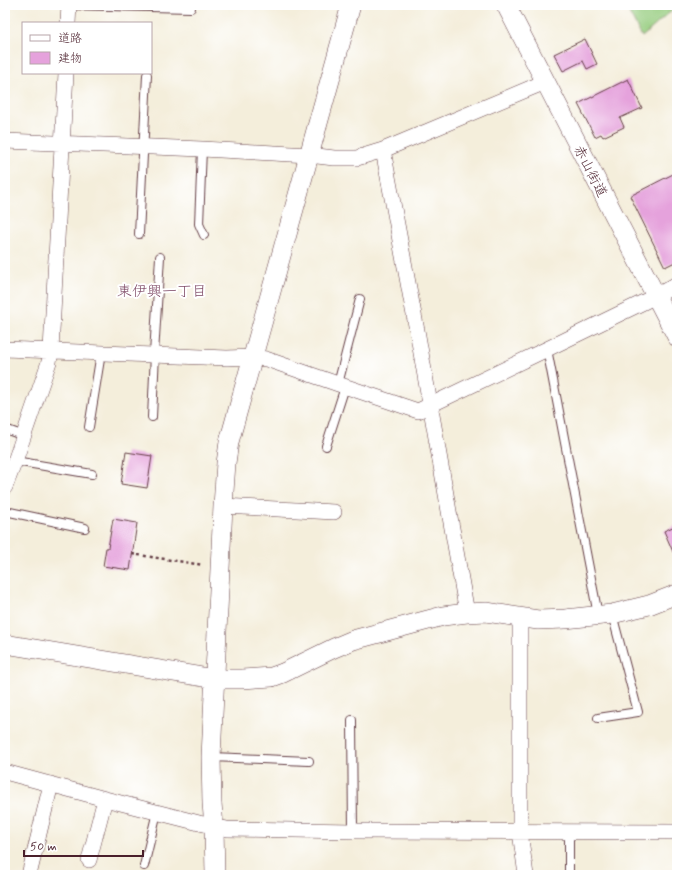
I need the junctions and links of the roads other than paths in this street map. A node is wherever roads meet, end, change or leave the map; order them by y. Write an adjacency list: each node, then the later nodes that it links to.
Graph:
1 (69, 5): 4 (lane); 5 (street)
2 (350, 5): 14 (street)
3 (506, 5): 8 (street, 赤山街道)
4 (191, 8)
5 (68, 22)
6 (66, 74): 10 (street)
7 (147, 75): 11 (lane)
8 (545, 82): 13 (street); 19 (street, 赤山街道)
9 (5, 141): 10 (street)
10 (62, 143): 11 (street); 23 (street)
11 (143, 146): 12 (street); 15 (lane)
12 (202, 149): 14 (street); 16 (lane)
13 (383, 150): 14 (street); 29 (street)
14 (309, 155): 27 (street)
15 (139, 234)
16 (204, 235)
17 (160, 257): 26 (lane)
18 (677, 284): 19 (street)
19 (656, 296): 21 (street, 赤山街道); 24 (street)
20 (360, 299): 28 (lane)
21 (677, 337)
22 (5, 349): 23 (street)
23 (51, 350): 25 (street); 33 (street)
24 (547, 350): 29 (street); 44 (lane)
25 (101, 353): 26 (street); 31 (lane)
26 (155, 354): 27 (street); 30 (lane)
27 (252, 357): 28 (street); 38 (street)
28 (342, 385): 29 (street); 34 (lane)
29 (430, 406): 43 (street)
30 (152, 417)
31 (89, 427)
32 (5, 429): 33 (lane)
33 (24, 436): 35 (street)
34 (326, 446)
35 (15, 461): 36 (lane); 37 (street)
36 (92, 474)
37 (5, 488)
38 (223, 506): 40 (street); 47 (street)
39 (5, 511): 41 (lane)
40 (324, 516)
41 (84, 528)
42 (677, 594): 44 (street)
43 (467, 613): 45 (street); 47 (street)
44 (605, 614): 45 (street); 48 (lane)
45 (520, 617): 58 (street)
46 (5, 644): 47 (street)
47 (215, 679): 50 (street)
48 (598, 718)
49 (352, 720): 57 (lane)
50 (211, 757): 51 (lane); 56 (street)
51 (309, 761)
52 (5, 772): 53 (street)
53 (52, 784): 54 (street); 63 (street)
54 (105, 799): 55 (street); 61 (street)
55 (157, 812): 56 (street); 62 (lane)
56 (214, 827): 57 (street); 64 (street)
57 (353, 831): 58 (street)
58 (520, 832): 59 (street); 65 (street)
59 (569, 832): 60 (street); 66 (lane)
60 (677, 832)
61 (89, 860)
62 (144, 866)
63 (29, 875)
64 (215, 875)
65 (526, 875)
66 (569, 875)

